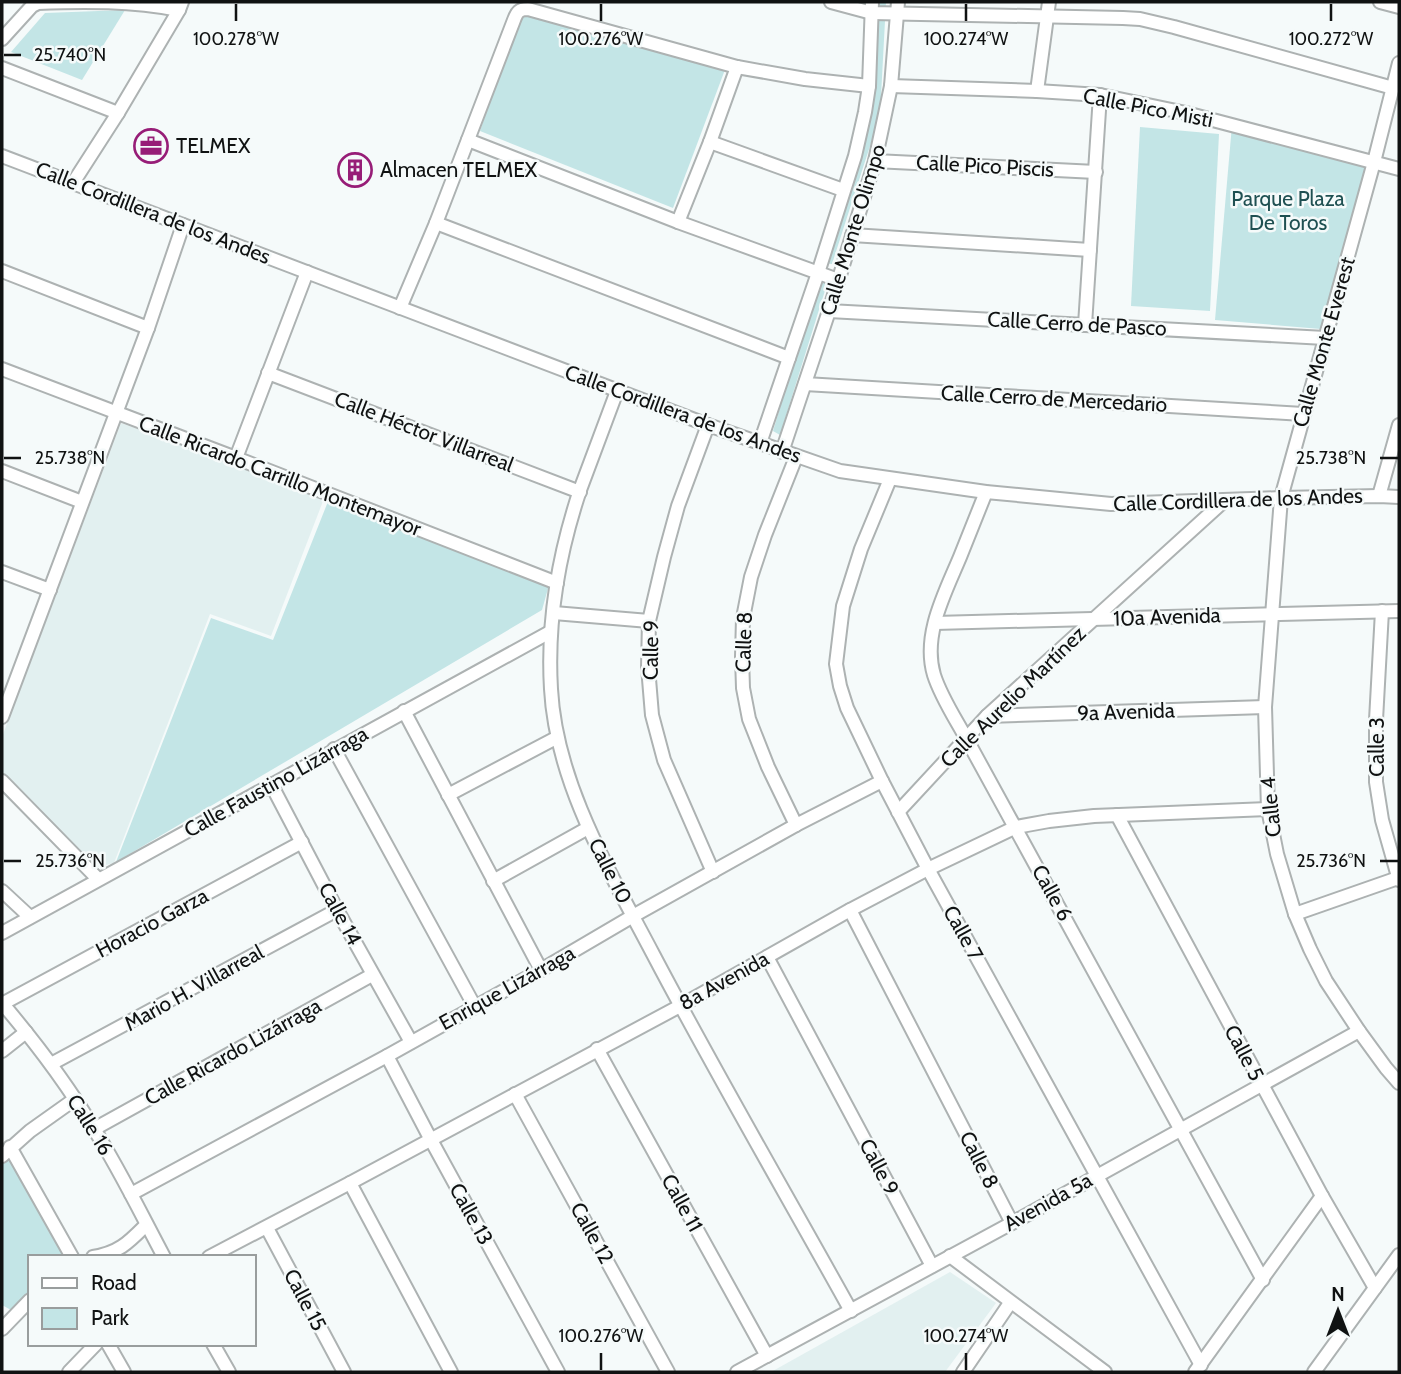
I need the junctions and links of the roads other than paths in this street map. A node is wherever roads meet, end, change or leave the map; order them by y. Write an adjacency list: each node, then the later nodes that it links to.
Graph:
1 (831, 2): 7 (street)
2 (1049, 2): 8 (street)
3 (1380, 2): 6 (street)
4 (181, 6): 9 (street); 18 (street)
5 (898, 7): 7 (street); 8 (street); 14 (street, Calle Monte Olimpo)
6 (1399, 7)
7 (872, 8): 13 (street, Calle Monte Olimpo)
8 (1047, 16): 15 (street); 16 (street)
9 (2, 39)
10 (1399, 63): 15 (street, Calle Monte Everest)
11 (737, 67): 13 (street); 19 (street); 20 (street)
12 (2, 68): 18 (street)
13 (869, 86): 27 (street, Calle Monte Olimpo)
14 (891, 86): 16 (street, Calle Pico Misti); 22 (street, Calle Monte Olimpo)
15 (1393, 88): 23 (street, Calle Monte Everest)
16 (1037, 91): 17 (street, Calle Pico Misti)
17 (1100, 95): 23 (street, Calle Pico Misti); 25 (street)
18 (118, 113): 26 (street)
19 (468, 140): 28 (street); 29 (street)
20 (710, 142): 27 (street); 28 (street)
21 (2, 156): 26 (street, Calle Cordillera de los Andes)
22 (875, 160): 25 (street, Calle Pico Piscis); 31 (street, Calle Monte Olimpo)
23 (1374, 162): 24 (street, Calle Pico Misti); 41 (street, Calle Monte Everest)
24 (1399, 169)
25 (1096, 172): 32 (street)
26 (73, 183): 30 (street, Calle Cordillera de los Andes)
27 (843, 190): 35 (street, Calle Monte Olimpo)
28 (678, 222): 35 (street)
29 (436, 223): 37 (street); 42 (street)
30 (183, 225): 34 (street, Calle Cordillera de los Andes); 40 (street)
31 (852, 235): 32 (street); 36 (street, Calle Monte Olimpo)
32 (1090, 250): 39 (street)
33 (2, 271): 40 (street)
34 (307, 272): 37 (street, Calle Cordillera de los Andes); 44 (street)
35 (818, 273): 36 (street); 42 (street, Calle Monte Olimpo)
36 (838, 280): 38 (street, Calle Monte Olimpo)
37 (400, 308): 46 (street, Calle Cordillera de los Andes)
38 (829, 311): 39 (street, Calle Cerro de Pasco); 45 (street, Calle Monte Olimpo)
39 (1085, 325): 41 (street, Calle Cerro de Pasco)
40 (148, 328): 47 (street)
41 (1325, 338): 48 (street, Calle Monte Everest)
42 (789, 358): 51 (street, Calle Monte Olimpo)
43 (2, 369): 47 (street, Calle Ricardo Carrillo Montemayor)
44 (268, 373): 54 (street); 57 (street, Calle Héctor Villarreal)
45 (805, 384): 48 (street, Calle Cerro de Mercedario); 52 (street, Calle Monte Olimpo)
46 (617, 391): 49 (street, Calle Cordillera de los Andes); 57 (street, Calle 10)
47 (116, 414): 54 (street, Calle Ricardo Carrillo Montemayor); 63 (street)
48 (1303, 414): 61 (street, Calle Monte Everest)
49 (708, 425): 51 (street, Calle Cordillera de los Andes); 72 (street, Calle 9)
50 (1399, 425): 59 (street)
51 (760, 443): 52 (street, Calle Cordillera de los Andes)
52 (782, 452): 53 (street, Calle Cordillera de los Andes)
53 (796, 457): 56 (street, Calle Cordillera de los Andes); 91 (street, Calle 8)
54 (236, 458): 65 (street, Calle Ricardo Carrillo Montemayor)
55 (2, 471): 63 (street)
56 (890, 479): 58 (street, Calle Cordillera de los Andes); 85 (street, Calle 7)
57 (580, 492): 65 (street, Calle 10)
58 (986, 492): 62 (street, Calle Cordillera de los Andes); 73 (street, Calle 6)
59 (1379, 496): 60 (street, Calle Cordillera de los Andes); 61 (street, Calle Cordillera de los Andes)
60 (1399, 497)
61 (1281, 498): 62 (street, Calle Cordillera de los Andes); 70 (street, Calle 4)
62 (1225, 500): 71 (street, Calle Aurelio Martínez)
63 (82, 502): 66 (street)
64 (2, 572): 66 (street)
65 (557, 583): 69 (street, Calle 10)
66 (50, 590): 76 (street)
67 (1382, 611): 68 (street, 10a Avenida); 70 (street, 10a Avenida); 98 (street, Calle 3)
68 (1399, 611)
69 (554, 613): 72 (street); 74 (street, Calle 10)
70 (1271, 614): 71 (street, 10a Avenida); 77 (street, Calle 4)
71 (1094, 620): 73 (street, 10a Avenida); 79 (street, Calle Aurelio Martínez)
72 (649, 621): 96 (street, Calle 9)
73 (935, 623): 82 (street, Calle 6)
74 (551, 632): 78 (street, Calle Faustino Lizárraga); 81 (street, Calle 10)
75 (2, 675): 76 (street)
76 (15, 680): 80 (street)
77 (1265, 707): 79 (street, 9a Avenida); 88 (street, Calle 4)
78 (404, 711): 83 (street, Calle Faustino Lizárraga); 87 (street)
79 (987, 716): 82 (street, Calle Aurelio Martínez)
80 (2, 717)
81 (556, 738): 87 (street); 93 (street, Calle 10)
82 (966, 738): 89 (street, Calle Aurelio Martínez); 92 (street, Calle 6)
83 (334, 749): 86 (street, Calle Faustino Lizárraga); 112 (street)
84 (2, 781): 97 (street)
85 (881, 781): 89 (street, Calle 7); 91 (street, Enrique Lizárraga)
86 (271, 784): 94 (street, Calle 14); 97 (street, Calle Faustino Lizárraga)
87 (448, 795): 99 (street)
88 (1268, 809): 90 (street, 8a Avenida); 103 (street, Calle 4)
89 (898, 812): 95 (street, Calle 7)
90 (1117, 815): 92 (street, 8a Avenida); 121 (street, Calle 5)
91 (796, 825): 96 (street, Enrique Lizárraga)
92 (1016, 827): 95 (street, 8a Avenida); 125 (street, Calle 6)
93 (589, 828): 99 (street); 104 (street, Calle 10)
94 (302, 842): 101 (street, Calle 14); 110 (street, Horacio Garza)
95 (928, 869): 102 (street, 8a Avenida); 128 (street, Calle 7)
96 (713, 872): 104 (street, Enrique Lizárraga)
97 (98, 879): 105 (street, Calle Faustino Lizárraga)
98 (1399, 879): 103 (street)
99 (493, 881): 108 (street)
100 (2, 891): 105 (street)
101 (337, 910): 109 (street, Calle 14); 119 (street, Mario H. Villarreal)
102 (850, 910): 107 (street, 8a Avenida); 132 (street, Calle 8)
103 (1295, 914): 113 (street, Calle 4)
104 (633, 916): 108 (street, Enrique Lizárraga); 111 (street, Calle 10)
105 (30, 917): 106 (street, Calle Faustino Lizárraga)
106 (2, 933)
107 (767, 957): 111 (street, 8a Avenida); 141 (street, Calle 9)
108 (541, 970): 112 (street, Enrique Lizárraga)
109 (372, 975): 115 (street, Calle 14); 124 (street, Calle Ricardo Lizárraga)
110 (2, 1004): 114 (street, Calle 16)
111 (680, 1006): 116 (street, 8a Avenida); 146 (street, Calle 10)
112 (475, 1007): 115 (street, Enrique Lizárraga)
113 (1359, 1031): 120 (street, Calle 4); 121 (street, Avenida 5a)
114 (26, 1032): 117 (street); 119 (street, Calle 16)
115 (411, 1042): 118 (street, Enrique Lizárraga)
116 (597, 1049): 122 (street, 8a Avenida); 151 (street, Calle 11)
117 (2, 1051)
118 (387, 1056): 126 (street, Calle 13); 130 (street, Enrique Lizárraga)
119 (51, 1064): 123 (street, Calle 16)
120 (1399, 1083)
121 (1261, 1084): 125 (street, Avenida 5a); 131 (street, Calle 5)
122 (515, 1094): 126 (street, 8a Avenida); 159 (street, Calle 12)
123 (75, 1099): 124 (street, Calle 16); 127 (street)
124 (94, 1129): 130 (street, Calle 16)
125 (1181, 1130): 128 (street, Avenida 5a); 142 (street, Calle 6)
126 (431, 1140): 129 (street, 8a Avenida); 158 (street, Calle 13)
127 (6, 1152): 135 (street)
128 (1096, 1176): 132 (street, Avenida 5a); 152 (street, Calle 7)
129 (350, 1184): 134 (street, 8a Avenida); 157 (street)
130 (131, 1194): 133 (street, Calle 16)
131 (1322, 1196): 142 (street); 143 (street, Calle 5)
132 (1012, 1223): 140 (street, Avenida 5a)
133 (146, 1225): 136 (street); 137 (street, Calle 16)
134 (267, 1228): 138 (street, 8a Avenida); 156 (street, Calle 15)
135 (71, 1255)
136 (101, 1255)
137 (163, 1255)
138 (213, 1255)
139 (1399, 1255): 143 (street)
140 (950, 1256): 141 (street, Avenida 5a); 145 (street)
141 (932, 1266): 146 (street, Avenida 5a)
142 (1263, 1280): 152 (street)
143 (1375, 1288): 163 (street)
144 (28, 1302): 147 (street)
145 (1010, 1303): 161 (street); 162 (street)
146 (851, 1311): 151 (street, Avenida 5a)
147 (5, 1321)
148 (94, 1346): 153 (street)
149 (109, 1346): 154 (street)
150 (214, 1346): 155 (street)
151 (768, 1356): 160 (street, Avenida 5a)
152 (1198, 1369)
153 (69, 1372)
154 (124, 1372)
155 (229, 1372)
156 (344, 1372)
157 (451, 1372)
158 (558, 1372)
159 (668, 1372)
160 (737, 1372)
161 (963, 1372)
162 (1105, 1372)
163 (1314, 1372)

